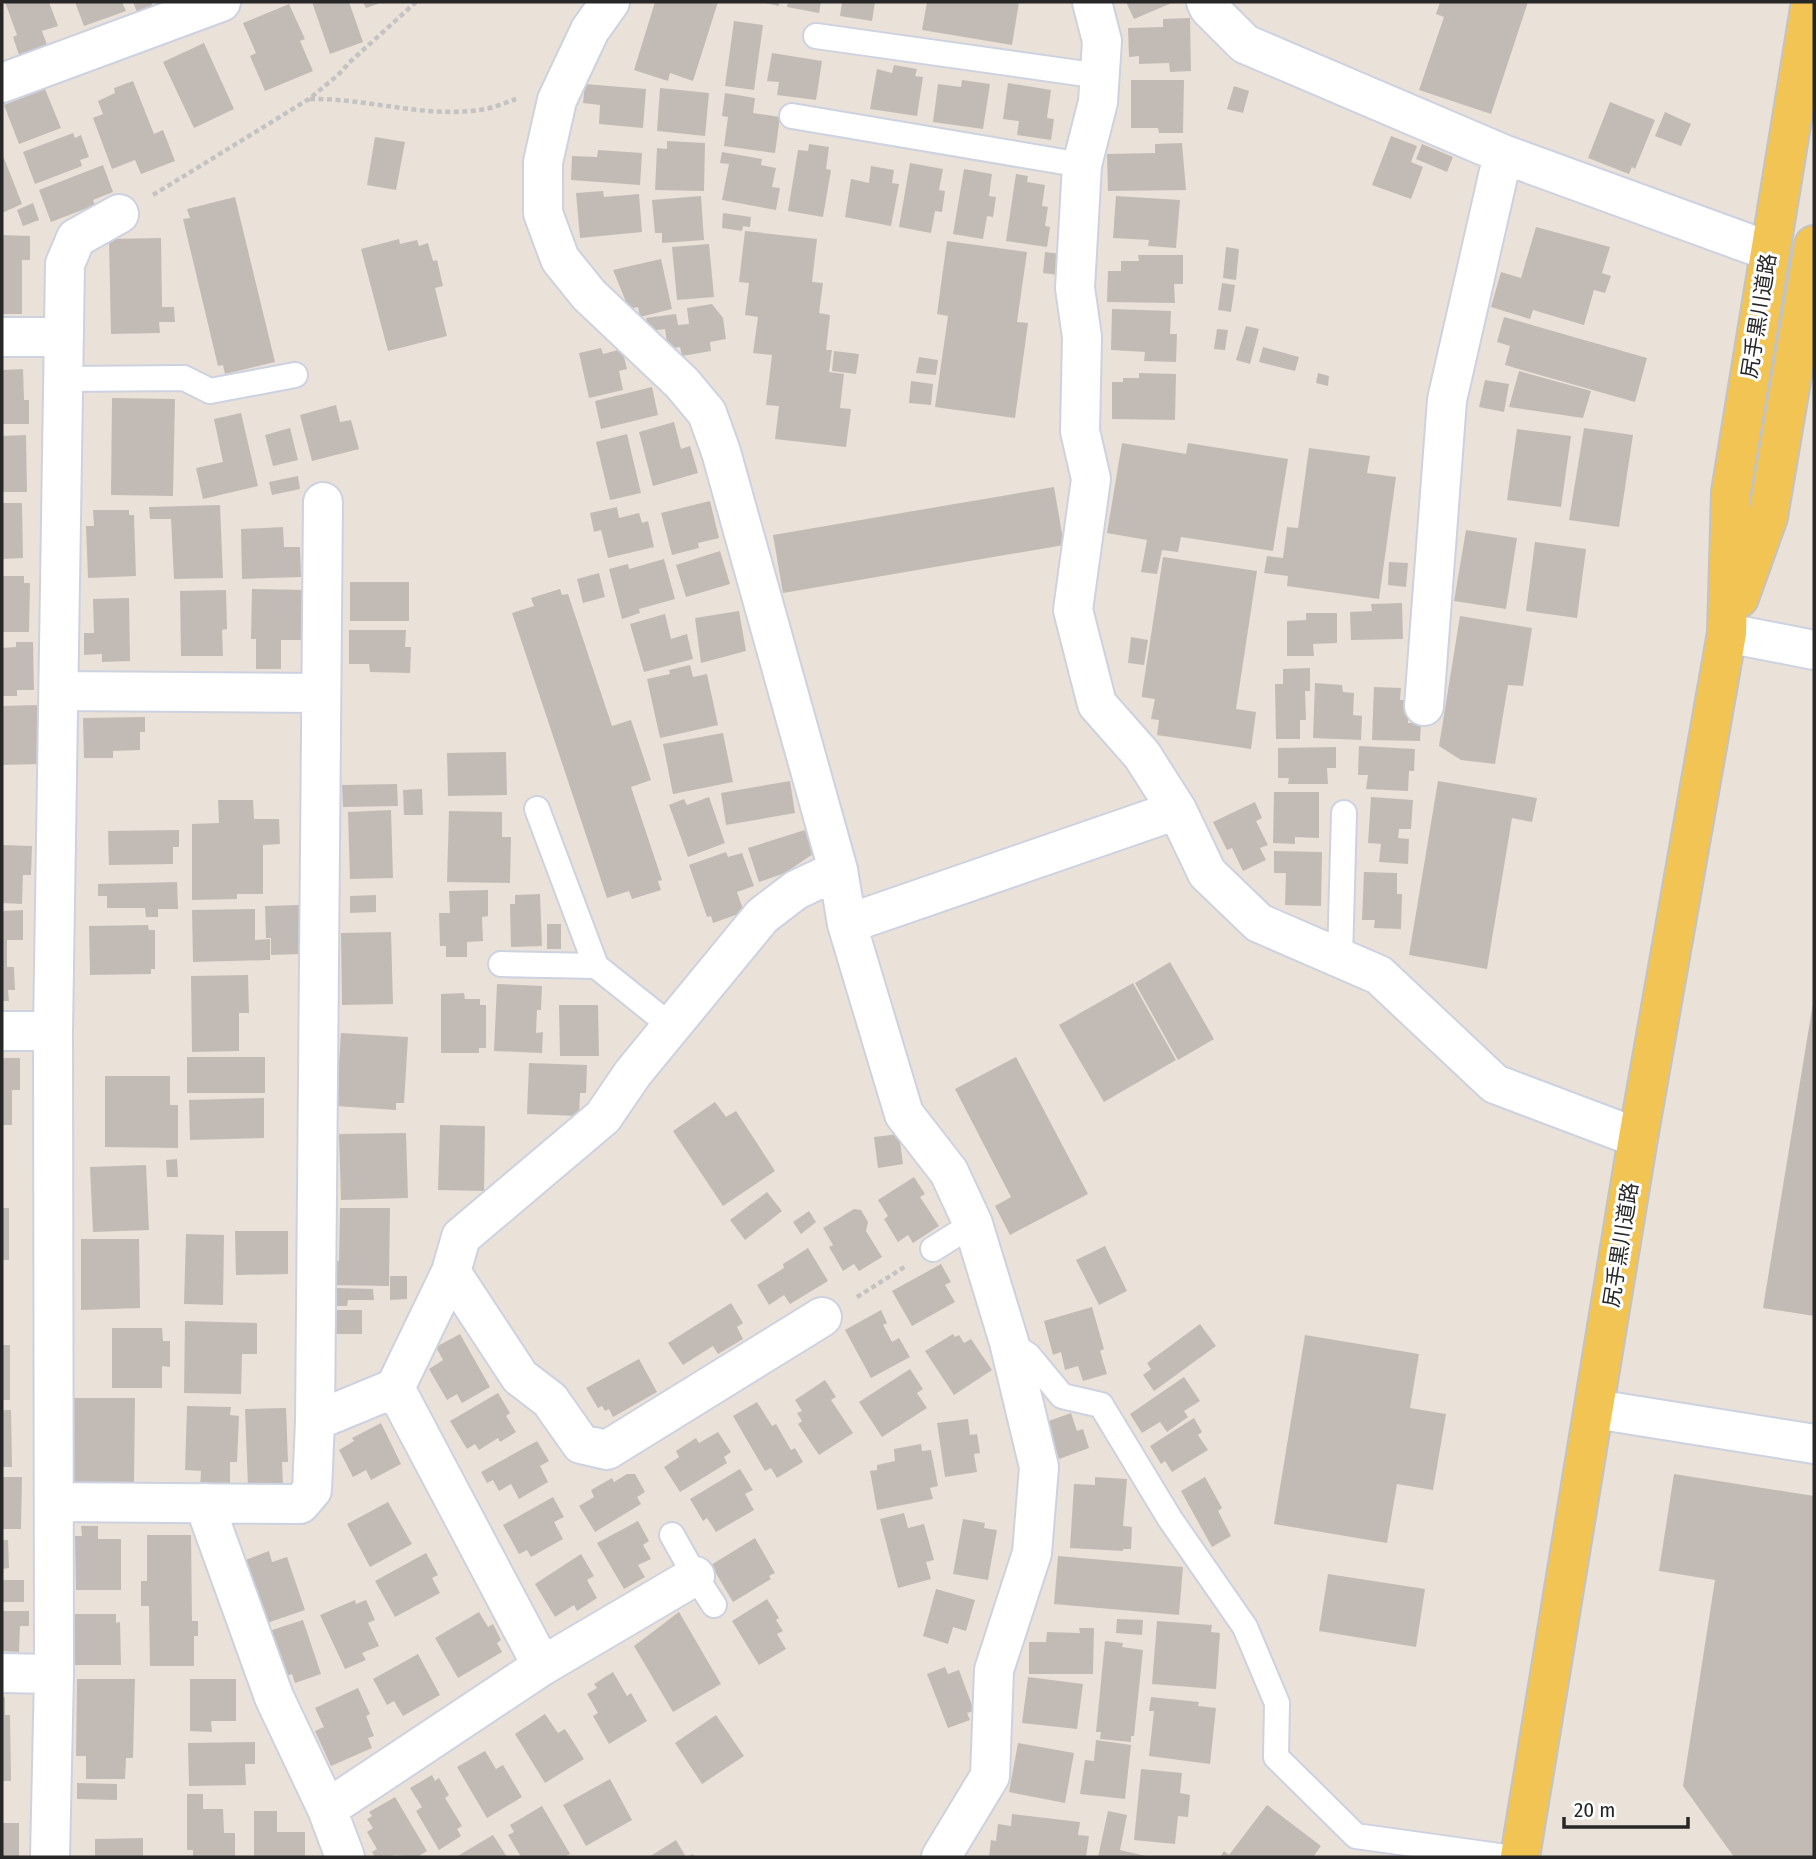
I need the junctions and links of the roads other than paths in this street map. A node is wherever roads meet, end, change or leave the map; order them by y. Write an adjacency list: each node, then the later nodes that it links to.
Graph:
1 (221, 2): 8 (street)
2 (610, 2): 28 (street)
3 (1092, 2): 7 (street)
4 (1206, 2): 10 (street)
5 (1811, 2): 14 (main road, 尻手黒川道路)
6 (816, 36): 7 (lane)
7 (1100, 76): 11 (street)
8 (2, 83)
9 (792, 116): 11 (lane)
10 (1503, 154): 14 (street); 24 (street)
11 (1082, 165): 26 (street)
12 (120, 214): 16 (street)
13 (1814, 245): 20 (main road, 尻手黒川道路)
14 (1769, 251): 20 (main road, 尻手黒川道路)
15 (2, 337): 16 (street)
16 (64, 337): 18 (street)
17 (295, 375): 18 (lane)
18 (64, 379): 22 (street)
19 (323, 502): 23 (street)
20 (1727, 633): 21 (street); 36 (main road, 尻手黒川道路)
21 (1814, 650)
22 (59, 691): 23 (street); 35 (street)
23 (321, 693): 44 (street)
24 (1424, 706)
25 (537, 809): 32 (lane)
26 (1177, 810): 29 (street); 30 (street)
27 (1344, 813): 30 (lane)
28 (838, 870): 29 (street); 33 (street)
29 (847, 924): 37 (street)
30 (1340, 958): 36 (street)
31 (500, 964): 32 (lane)
32 (596, 966): 33 (lane)
33 (671, 1026): 39 (street)
34 (2, 1031): 35 (street)
35 (53, 1031): 46 (street)
36 (1638, 1138): 43 (main road, 尻手黒川道路)
37 (973, 1224): 38 (lane); 41 (street)
38 (933, 1249)
39 (451, 1272): 40 (street); 42 (street)
40 (832, 1311)
41 (1009, 1342): 56 (street); 57 (lane)
42 (394, 1388): 44 (street); 50 (street)
43 (1595, 1409): 45 (street); 58 (main road, 尻手黒川道路)
44 (315, 1421): 47 (street)
45 (1814, 1444)
46 (54, 1502): 47 (street); 52 (street)
47 (204, 1503): 53 (street)
48 (672, 1535): 49 (lane)
49 (705, 1590): 50 (street)
50 (542, 1666): 53 (street)
51 (2, 1672): 52 (street)
52 (54, 1674): 54 (street)
53 (327, 1809): 55 (street)
54 (50, 1857)
55 (345, 1857)
56 (942, 1857)
57 (1506, 1857)
58 (1520, 1857)

